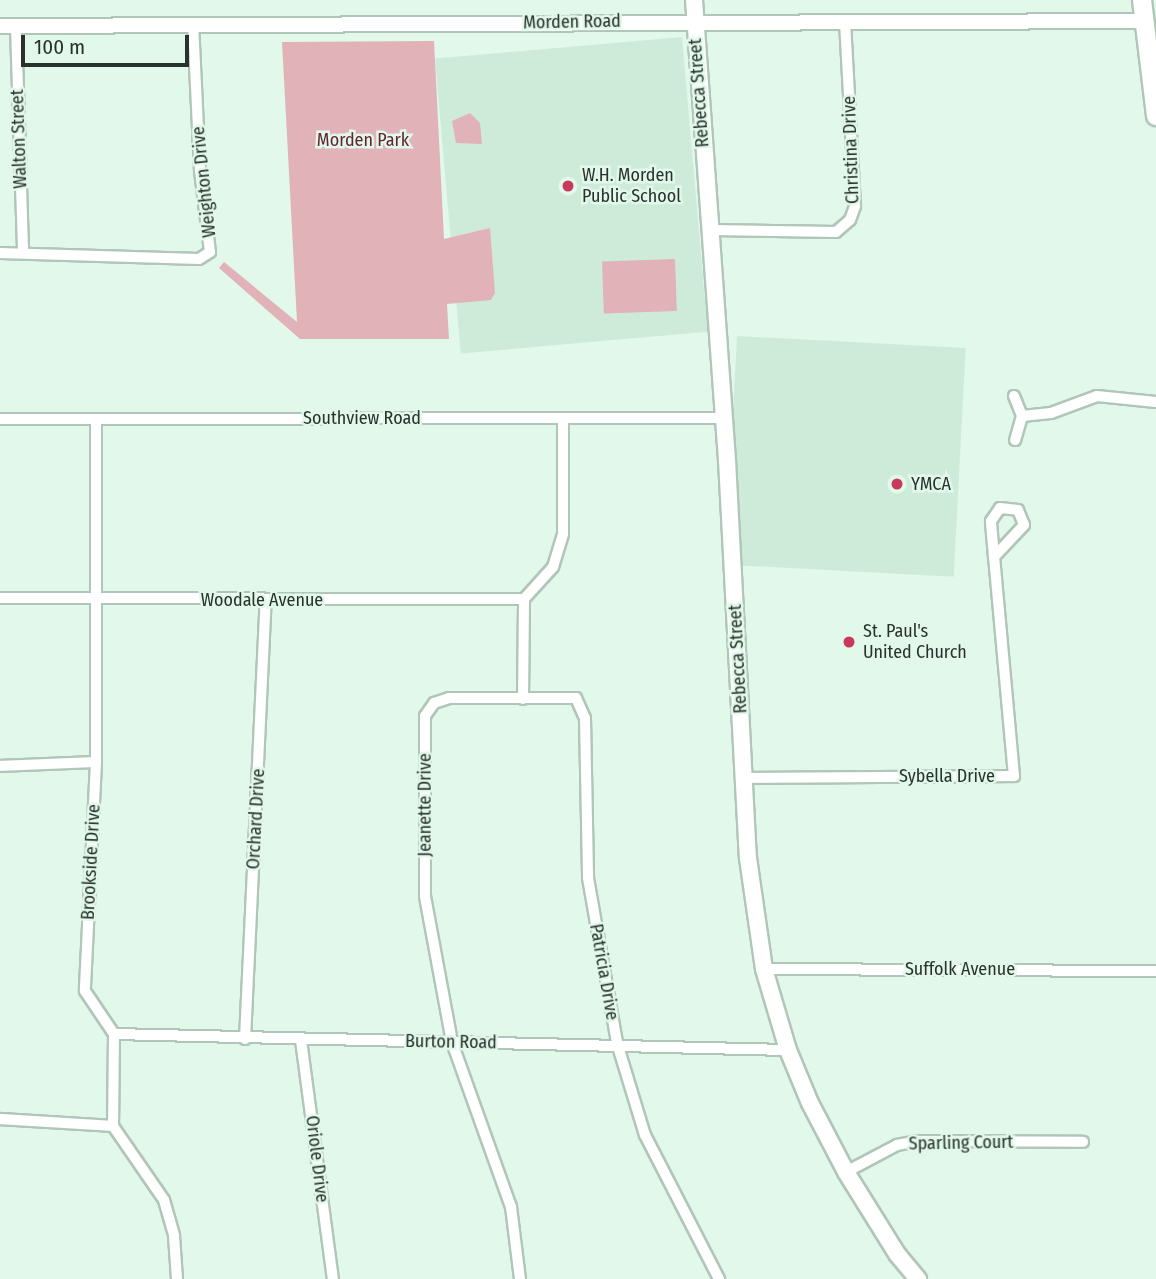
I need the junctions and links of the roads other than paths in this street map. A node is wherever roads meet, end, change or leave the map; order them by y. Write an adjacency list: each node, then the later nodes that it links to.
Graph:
1 (694, 0): 5 (main road, Rebecca Street)
2 (1142, 0): 4 (main road)
3 (845, 20): 4 (street, Morden Road); 5 (street, Morden Road); 10 (street, Christina Drive)
4 (1144, 21): 9 (main road)
5 (695, 22): 6 (street, Morden Road); 10 (main road, Rebecca Street)
6 (193, 25): 8 (street, Morden Road); 12 (street, Weighton Drive)
7 (0, 26): 8 (street, Morden Road)
8 (16, 26): 12 (street, Walton Street)
9 (1156, 116)
10 (711, 230): 16 (main road, Rebecca Street)
11 (0, 253): 12 (street, Weighton Drive)
12 (23, 253)
13 (1014, 396): 15 (street)
14 (1156, 402): 15 (street)
15 (1022, 416): 20 (street)
16 (723, 418): 19 (street, Southview Road); 29 (main road, Rebecca Street)
17 (0, 419): 18 (street, Southview Road)
18 (96, 419): 19 (street, Southview Road); 23 (street, Brookside Drive)
19 (563, 419): 24 (street)
20 (1015, 440)
21 (994, 557): 21 (street, Sybella Drive); 29 (street, Sybella Drive)
22 (0, 598): 23 (street, Woodale Avenue)
23 (96, 599): 25 (street, Woodale Avenue); 27 (street, Brookside Drive)
24 (524, 599): 25 (street, Woodale Avenue); 26 (street)
25 (266, 600): 33 (street, Orchard Drive)
26 (523, 699): 35 (street, Jeanette Drive); 36 (street, Patricia Drive)
27 (96, 762): 28 (street); 32 (street, Brookside Drive)
28 (0, 766)
29 (745, 778): 30 (main road, Rebecca Street)
30 (764, 969): 31 (street, Suffolk Avenue); 37 (main road, Rebecca Street)
31 (1156, 971)
32 (114, 1034): 33 (street, Burton Road); 39 (street)
33 (245, 1039): 34 (street, Burton Road)
34 (301, 1040): 35 (street, Burton Road); 43 (street, Oriole Drive)
35 (452, 1042): 36 (street, Burton Road); 44 (street, Jeanette Drive)
36 (617, 1043): 37 (street, Burton Road); 45 (street, Patricia Drive)
37 (788, 1050): 41 (main road, Rebecca Street)
38 (0, 1119): 39 (street)
39 (113, 1126): 42 (street)
40 (1083, 1142): 41 (street, Sparling Court)
41 (846, 1172): 46 (main road, Rebecca Street)
42 (177, 1279)
43 (333, 1279)
44 (520, 1279)
45 (719, 1279)
46 (918, 1279)

